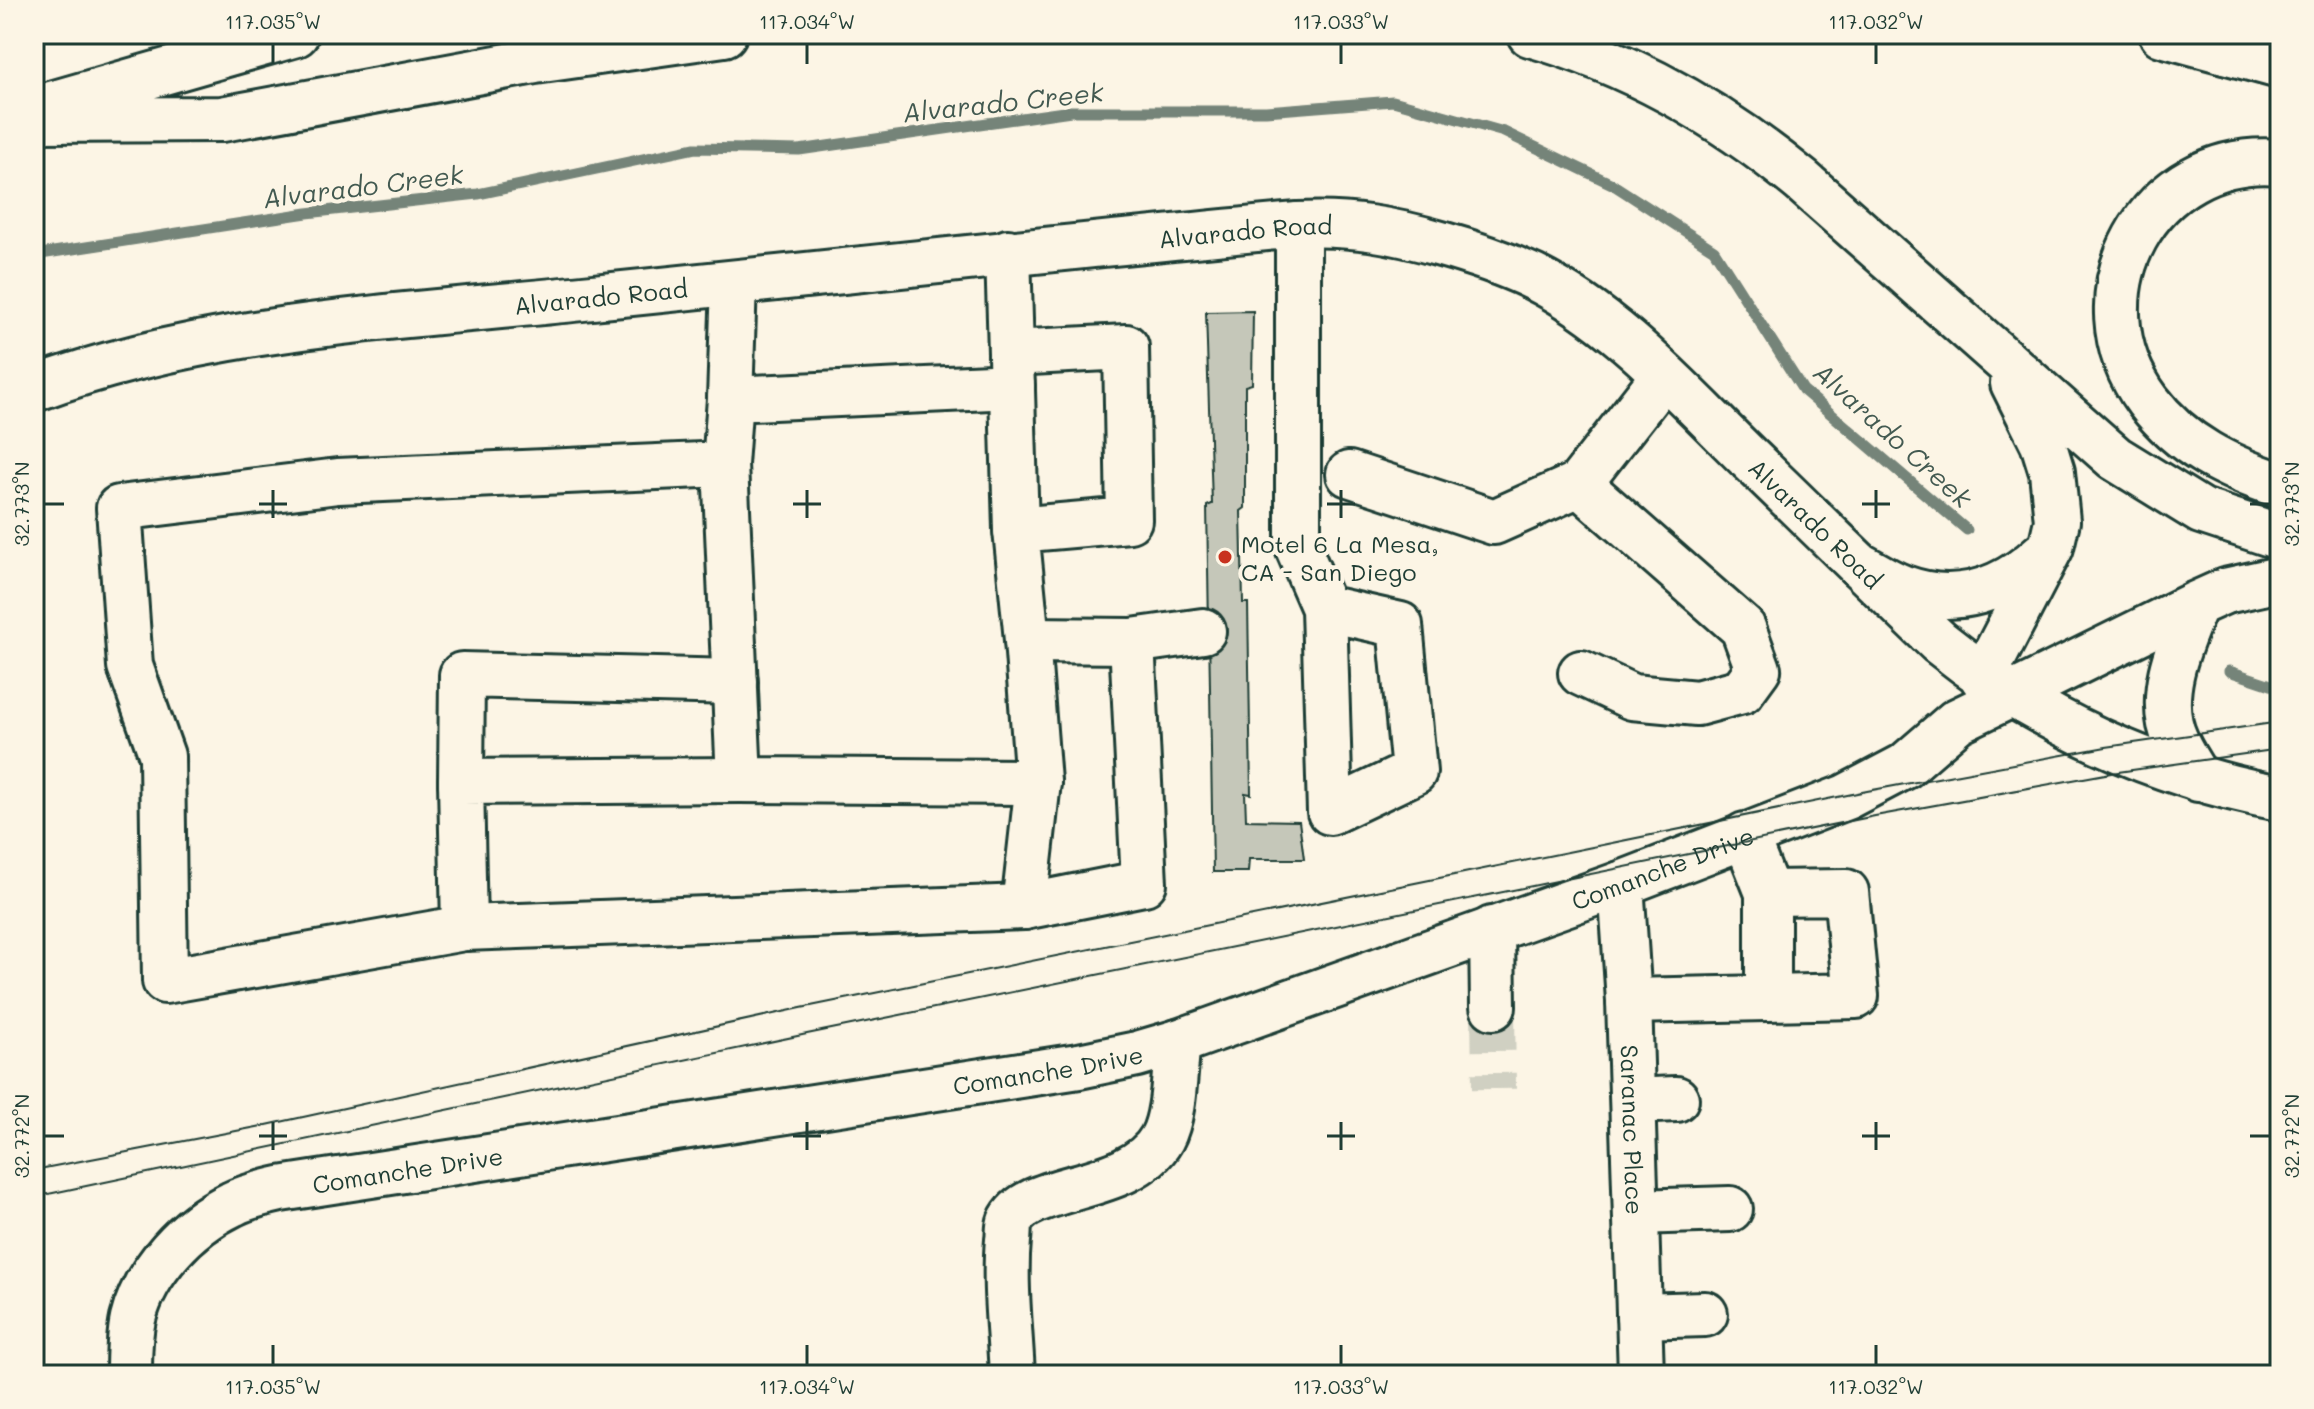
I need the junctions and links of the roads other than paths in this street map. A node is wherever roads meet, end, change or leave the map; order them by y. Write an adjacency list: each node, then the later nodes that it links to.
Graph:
1 (296, 34): 6 (main road)
2 (724, 34): 7 (main road)
3 (1530, 34): 12 (main road)
4 (2162, 34): 5 (main road)
5 (2280, 66)
6 (34, 109)
7 (34, 120)
8 (2280, 162): 20 (main road)
9 (1298, 225): 10 (main road, Alvarado Road); 14 (main road, Alvarado Road); 27 (main road)
10 (1008, 252): 11 (main road, Alvarado Road); 13 (main road)
11 (734, 283): 15 (main road, Alvarado Road); 16 (main road)
12 (2001, 359): 22 (main road); 23 (main road)
13 (1012, 369): 16 (main road); 21 (main road); 21 (main road)
14 (1664, 375): 19 (main road); 24 (main road, Alvarado Road)
15 (34, 389)
16 (730, 399): 17 (main road)
17 (725, 464): 32 (main road); 43 (main road)
18 (1349, 474): 19 (main road)
19 (1579, 484): 31 (main road)
20 (2280, 485)
21 (1016, 530): 29 (main road)
22 (2280, 537)
23 (2051, 547): 24 (main road); 33 (main road, Comanche Drive)
24 (1859, 565): 33 (main road, Alvarado Road)
25 (2280, 579): 26 (main road)
26 (2196, 604): 33 (main road); 34 (main road)
27 (1324, 608)
28 (1203, 631): 30 (main road)
29 (1027, 640): 30 (main road); 37 (main road)
30 (1132, 641): 42 (main road)
31 (1581, 673)
32 (735, 682): 35 (main road); 36 (main road)
33 (1997, 686): 34 (main road, Alvarado Road); 39 (main road, Comanche Drive)
34 (2198, 779): 38 (main road, Alvarado Road)
35 (739, 780): 36 (main road); 37 (main road)
36 (461, 782): 43 (main road)
37 (1038, 782): 42 (main road)
38 (2280, 798)
39 (1745, 835): 40 (main road, Comanche Drive); 41 (main road)
40 (1621, 884): 44 (main road, Comanche Drive); 46 (main road, Saranac Place)
41 (1768, 893): 45 (main road); 45 (main road)
42 (1024, 907): 43 (main road)
43 (464, 928)
44 (1492, 929): 47 (main road); 48 (main road, Comanche Drive)
45 (1768, 998): 46 (main road)
46 (1629, 1001): 50 (main road, Saranac Place)
47 (1493, 1007)
48 (1178, 1042): 55 (main road, Comanche Drive); 56 (main road)
49 (1676, 1099): 50 (main road)
50 (1633, 1101): 52 (main road, Saranac Place)
51 (1730, 1209): 52 (main road)
52 (1636, 1212): 54 (main road, Saranac Place)
53 (1705, 1314): 54 (main road)
54 (1639, 1316): 57 (main road, Saranac Place)
55 (129, 1375)
56 (1012, 1375)
57 (1641, 1375)

